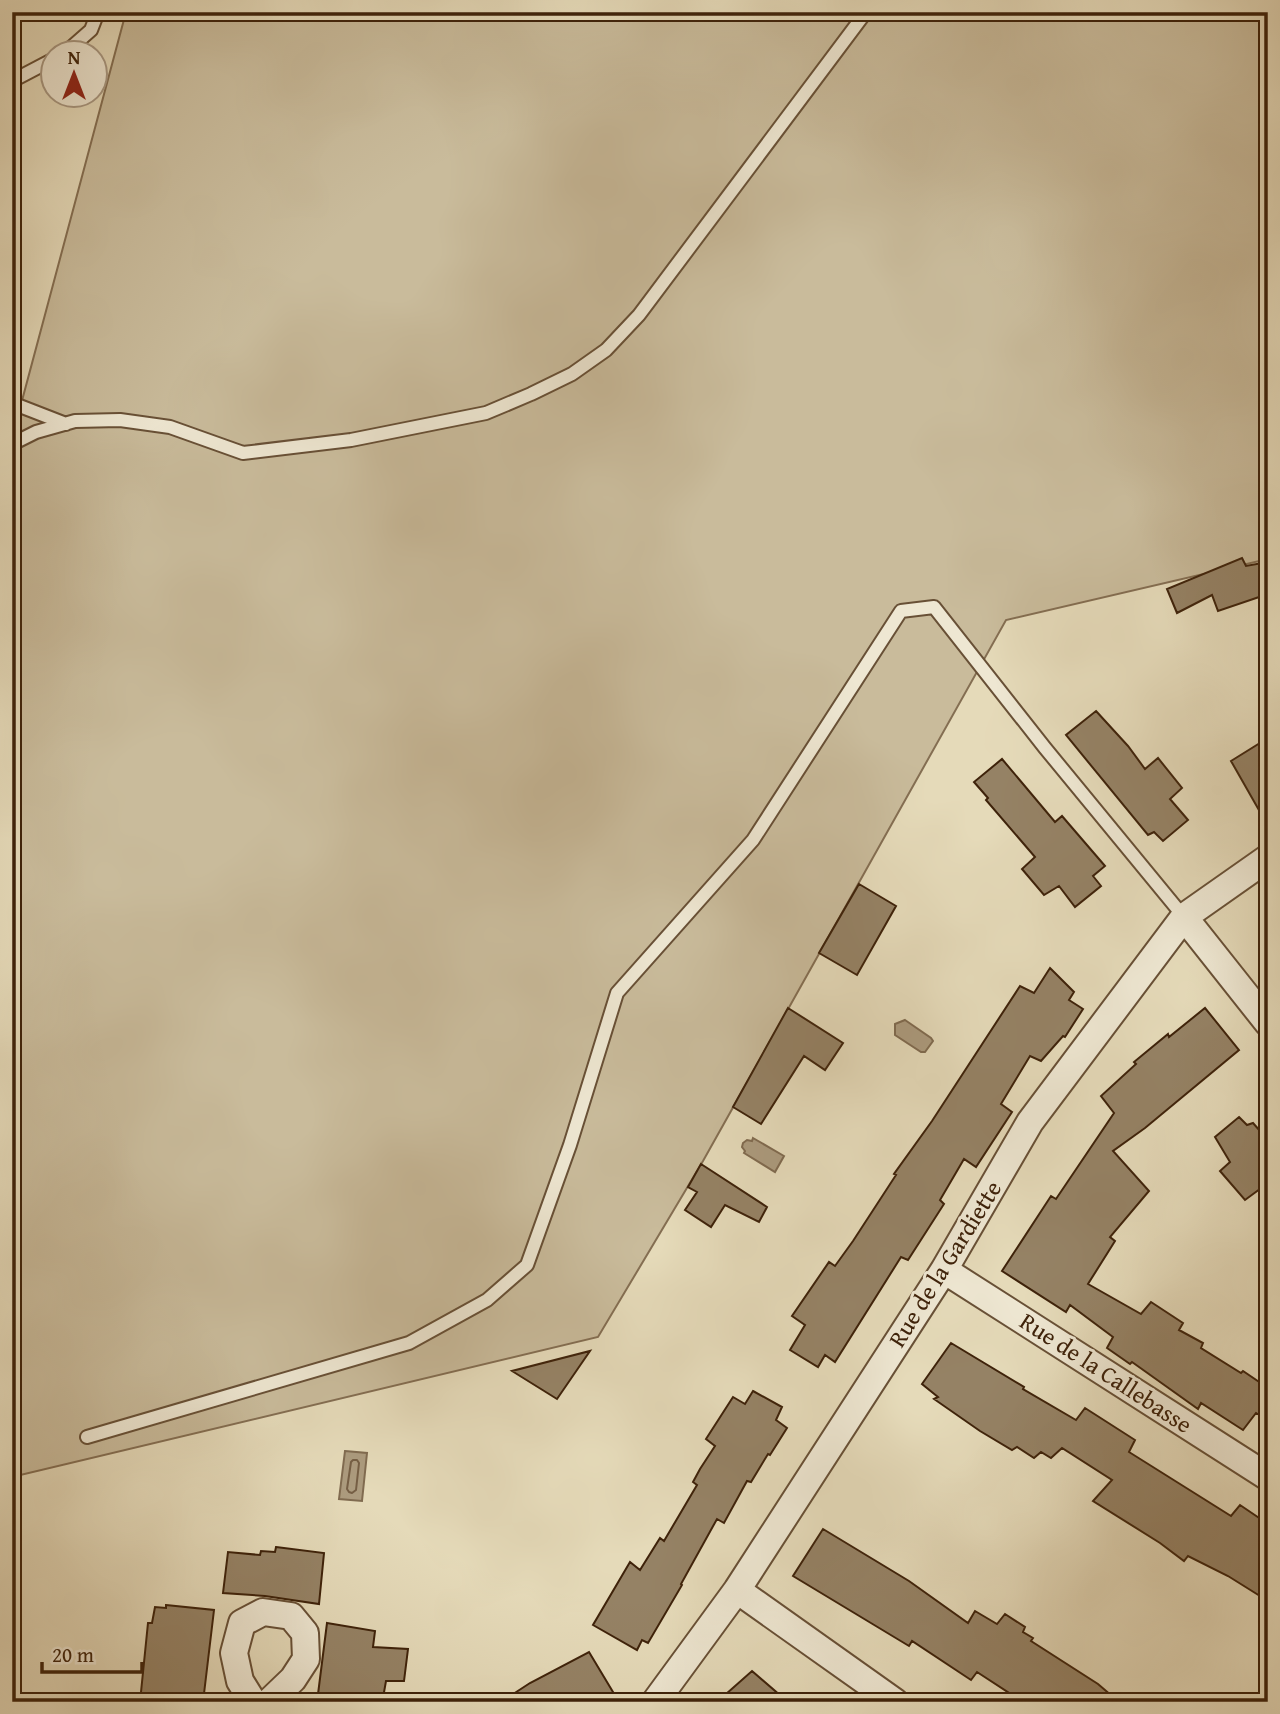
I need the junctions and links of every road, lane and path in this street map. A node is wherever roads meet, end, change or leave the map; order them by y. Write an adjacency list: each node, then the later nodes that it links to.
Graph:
1 (97, 12): 3 (lane)
2 (866, 12): 7 (lane)
3 (82, 38)
4 (38, 67): 5 (lane)
5 (12, 81)
6 (12, 403): 7 (lane)
7 (66, 424): 8 (lane)
8 (12, 444)
9 (1268, 858): 10 (street, Rue de la Gardiette)
10 (1184, 917): 11 (street); 12 (street, Rue de la Gardiette); 13 (lane)
11 (1268, 1023)
12 (944, 1270): 14 (street, Rue de la Callebasse); 15 (street, Rue de la Gardiette)
13 (86, 1437)
14 (1268, 1477)
15 (737, 1590): 18 (street, Rue de la Gardiette); 19 (street)
16 (253, 1702): 17 (street)
17 (269, 1702)
18 (655, 1702)
19 (895, 1702)

